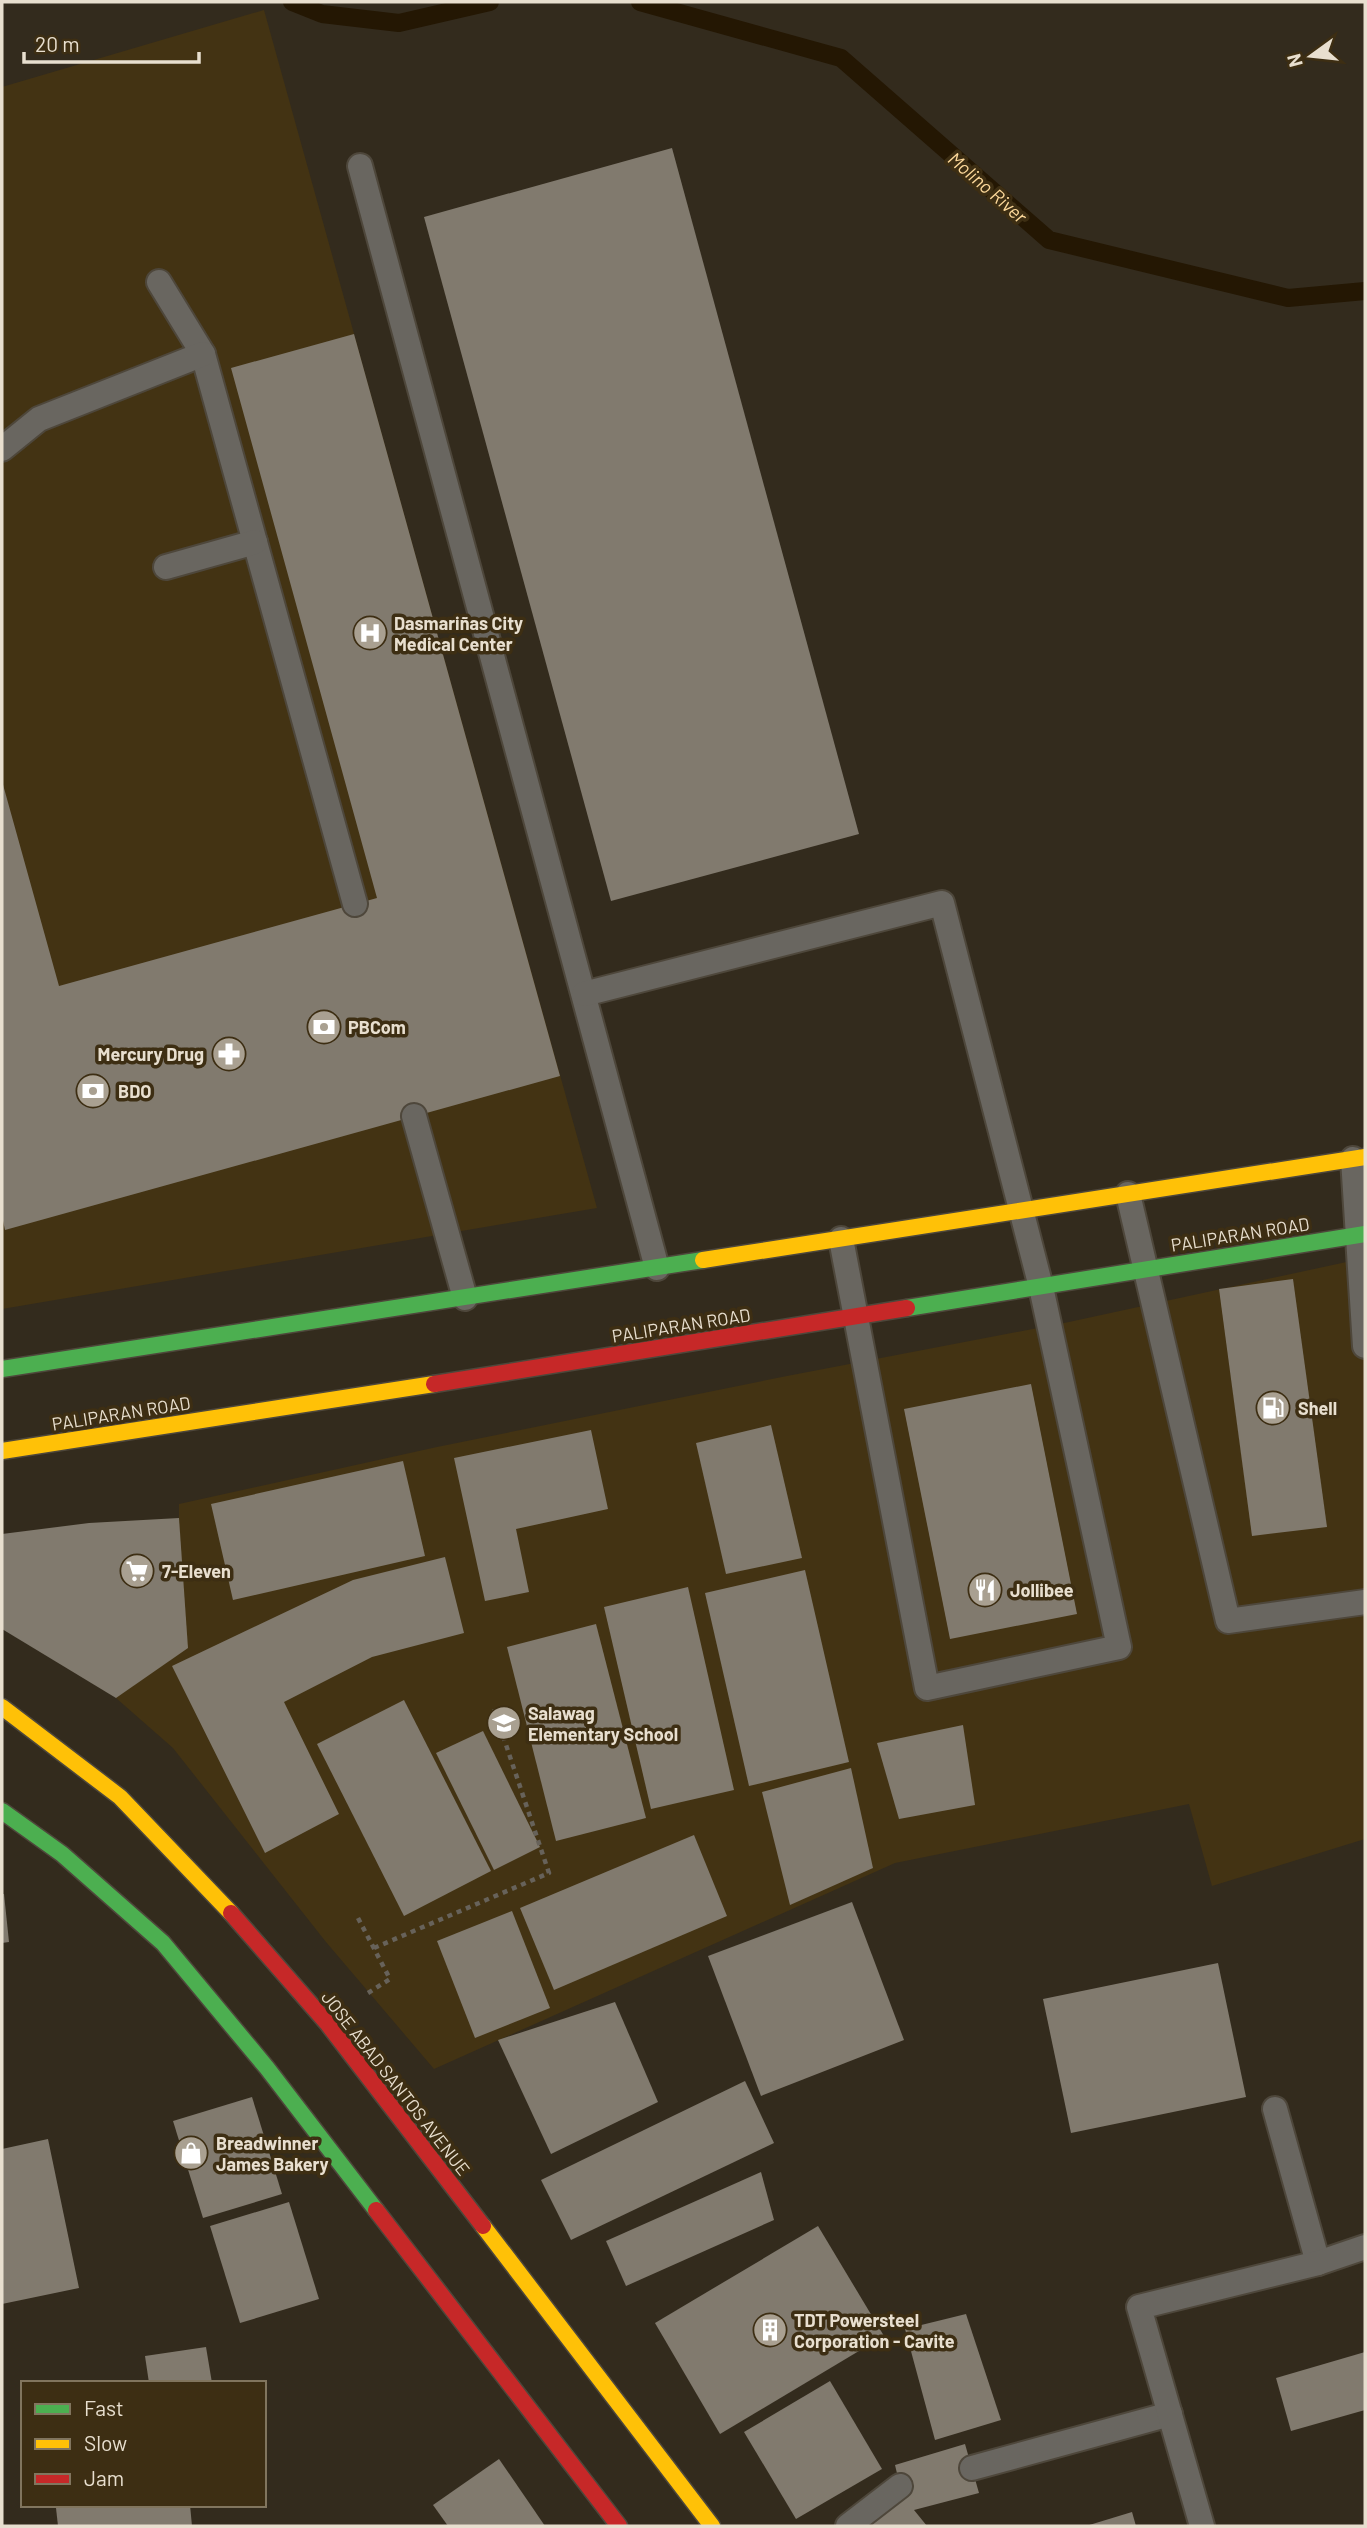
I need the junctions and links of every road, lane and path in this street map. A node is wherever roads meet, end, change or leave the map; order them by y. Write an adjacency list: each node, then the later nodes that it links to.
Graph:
1 (360, 166): 8 (lane)
2 (159, 282): 3 (lane)
3 (203, 354): 4 (lane); 5 (lane)
4 (2, 449)
5 (255, 542): 6 (lane); 7 (lane)
6 (166, 567)
7 (355, 904)
8 (584, 994): 12 (lane); 15 (lane)
9 (414, 1116): 18 (lane)
10 (1359, 1158): 11 (main road); 13 (lane)
11 (1128, 1194): 12 (main road); 16 (lane)
12 (1021, 1211): 14 (main road); 17 (lane)
13 (1362, 1234): 16 (main road, PALIPARAN ROAD); 20 (lane)
14 (841, 1239): 15 (main road); 19 (lane)
15 (657, 1268): 18 (main road)
16 (1146, 1269): 17 (main road, PALIPARAN ROAD); 23 (lane)
17 (1041, 1287): 19 (main road, PALIPARAN ROAD); 19 (lane)
18 (465, 1298): 21 (main road)
19 (856, 1317): 22 (main road, PALIPARAN ROAD)
20 (1365, 1346)
21 (2, 1369)
22 (2, 1451)
23 (1365, 1602)
24 (2, 1707): 37 (main road, JOSE ABAD SANTOS AVENUE)
25 (494, 1709): 28 (path)
26 (2, 1811): 36 (main road)
27 (358, 1918): 28 (path)
28 (374, 1948): 29 (path)
29 (368, 1993)
30 (1275, 2109): 32 (lane)
31 (1365, 2247): 32 (lane)
32 (1318, 2263): 33 (lane)
33 (1171, 2414): 34 (lane); 39 (lane)
34 (972, 2468)
35 (900, 2486): 38 (lane)
36 (619, 2526)
37 (712, 2526)
38 (848, 2526)
39 (1202, 2526)

